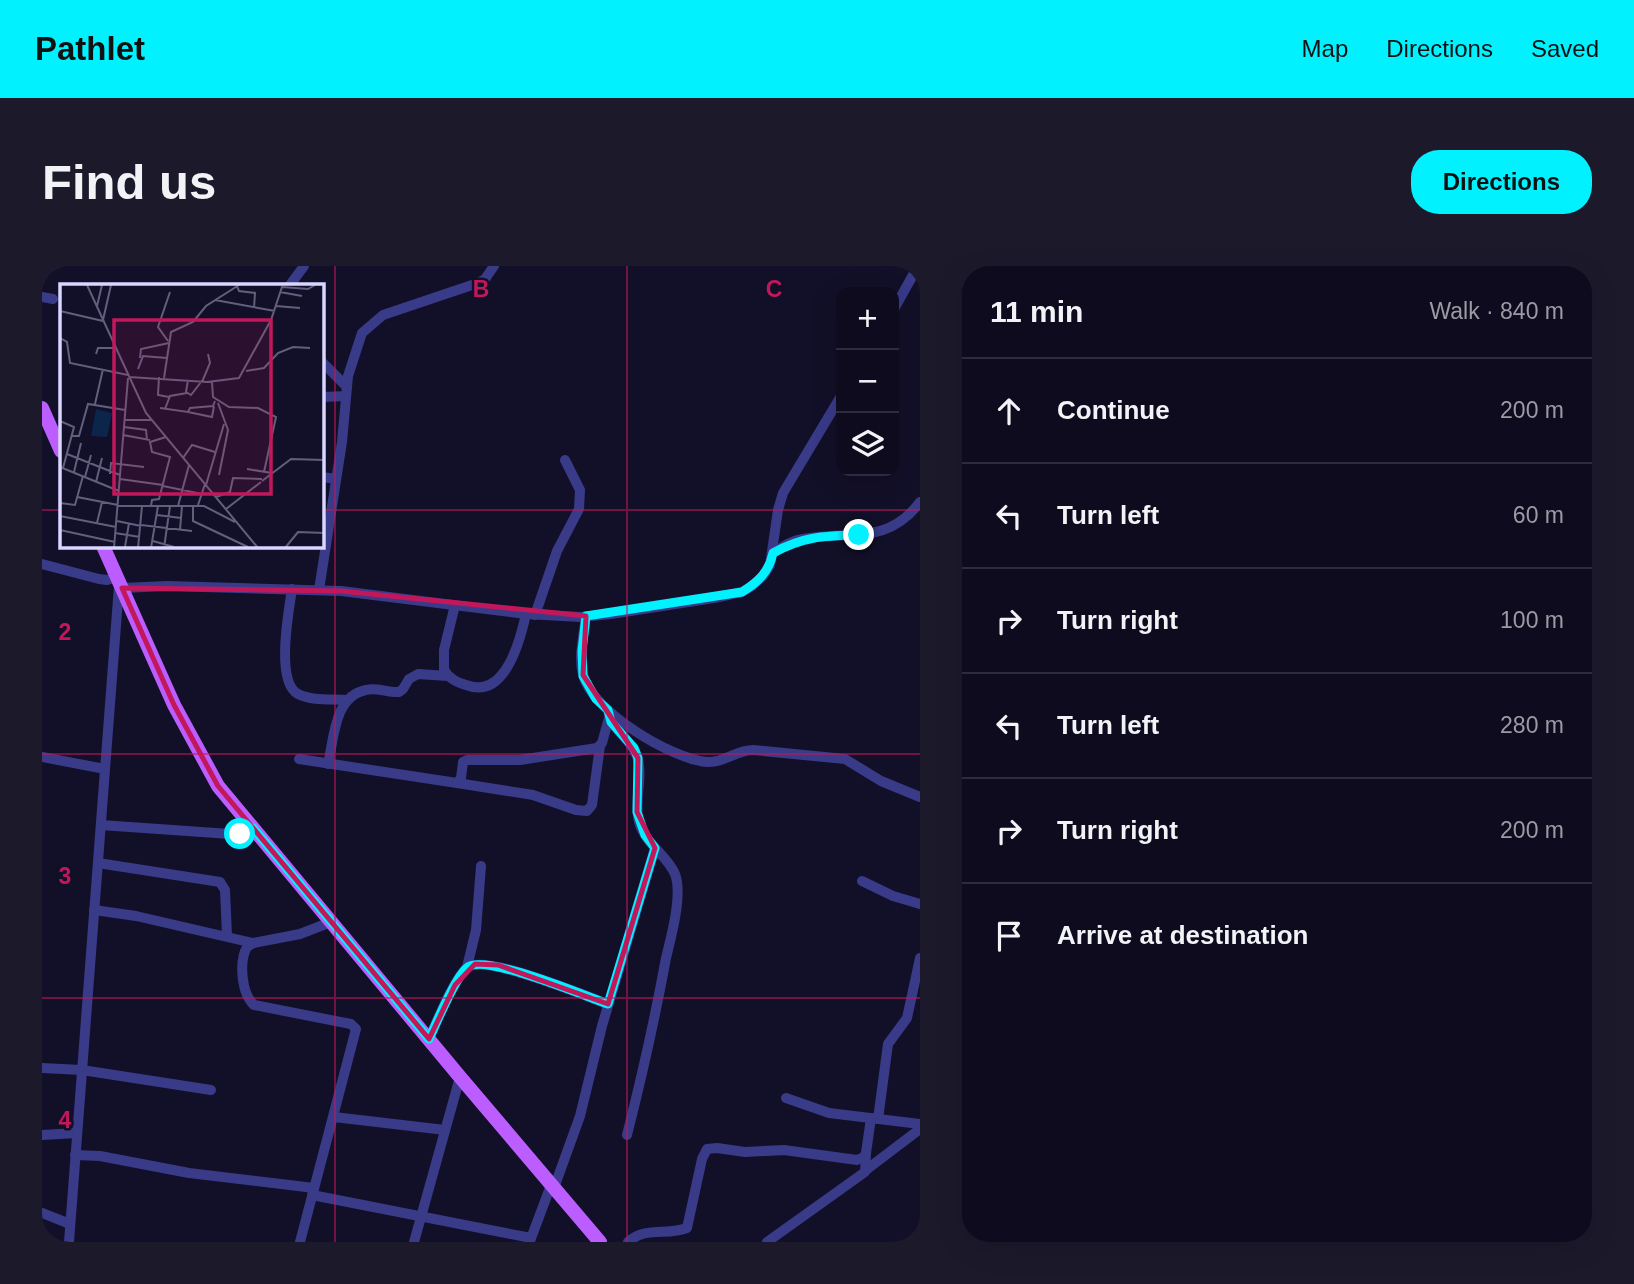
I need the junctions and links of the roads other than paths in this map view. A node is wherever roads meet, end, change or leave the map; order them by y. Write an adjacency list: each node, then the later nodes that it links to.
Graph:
1 (304, 266): 4 (street)
2 (494, 266): 9 (street)
3 (918, 266): 7 (street)
4 (291, 284)
5 (42, 297): 6 (street)
6 (53, 299)
7 (899, 300)
8 (324, 364): 9 (street)
9 (346, 392): 10 (street); 17 (street)
10 (324, 397)
11 (836, 404): 20 (street)
12 (42, 408): 13 (main road)
13 (46, 426): 14 (main road)
14 (60, 449)
15 (565, 460): 26 (street)
16 (324, 477): 17 (street)
17 (336, 479): 24 (street)
18 (920, 502): 20 (street)
19 (104, 548): 22 (main road)
20 (773, 553): 27 (street)
21 (42, 564): 22 (street)
22 (119, 582): 23 (street); 35 (street); 39 (main road)
23 (292, 589): 24 (street); 29 (street)
24 (319, 590): 25 (street)
25 (455, 605): 26 (street); 28 (street)
26 (531, 615): 27 (street); 28 (street)
27 (586, 616): 30 (street)
28 (448, 676): 29 (street)
29 (346, 700): 34 (street)
30 (609, 714): 31 (street); 37 (street); 40 (street)
31 (600, 746): 36 (street); 36 (street)
32 (42, 757): 35 (street)
33 (299, 760): 34 (street)
34 (328, 764): 36 (street)
35 (105, 769): 38 (street)
36 (457, 783)
37 (920, 797)
38 (101, 825): 39 (street); 41 (street)
39 (253, 828): 46 (main road)
40 (655, 848): 51 (street); 64 (street)
41 (98, 863): 45 (street); 47 (street)
42 (481, 866): 50 (street)
43 (862, 881): 44 (street)
44 (920, 904)
45 (94, 910): 47 (street); 54 (street)
46 (331, 922): 48 (street); 52 (main road)
47 (226, 936): 48 (street)
48 (253, 943): 58 (street)
49 (920, 958): 59 (street)
50 (467, 967): 51 (street); 52 (street)
51 (608, 1004): 68 (street)
52 (429, 1039): 55 (main road)
53 (42, 1068): 54 (street)
54 (82, 1070): 56 (street); 62 (street)
55 (460, 1077): 61 (street); 68 (main road)
56 (211, 1090)
57 (786, 1098): 59 (street)
58 (334, 1117): 61 (street); 69 (street)
59 (874, 1119): 60 (street); 65 (street)
60 (920, 1126): 67 (street)
61 (445, 1130): 71 (street)
62 (77, 1133): 63 (street); 66 (street)
63 (42, 1135)
64 (627, 1135)
65 (866, 1153): 67 (street); 78 (street)
66 (75, 1155): 69 (street); 72 (street)
67 (866, 1170): 79 (street)
68 (552, 1186): 73 (street); 77 (main road)
69 (314, 1192): 71 (street); 75 (street)
70 (42, 1213): 72 (street)
71 (421, 1217): 73 (street); 76 (street)
72 (70, 1224): 74 (street)
73 (531, 1240)
74 (69, 1242)
75 (300, 1242)
76 (414, 1242)
77 (600, 1242)
78 (628, 1242)
79 (767, 1242)

